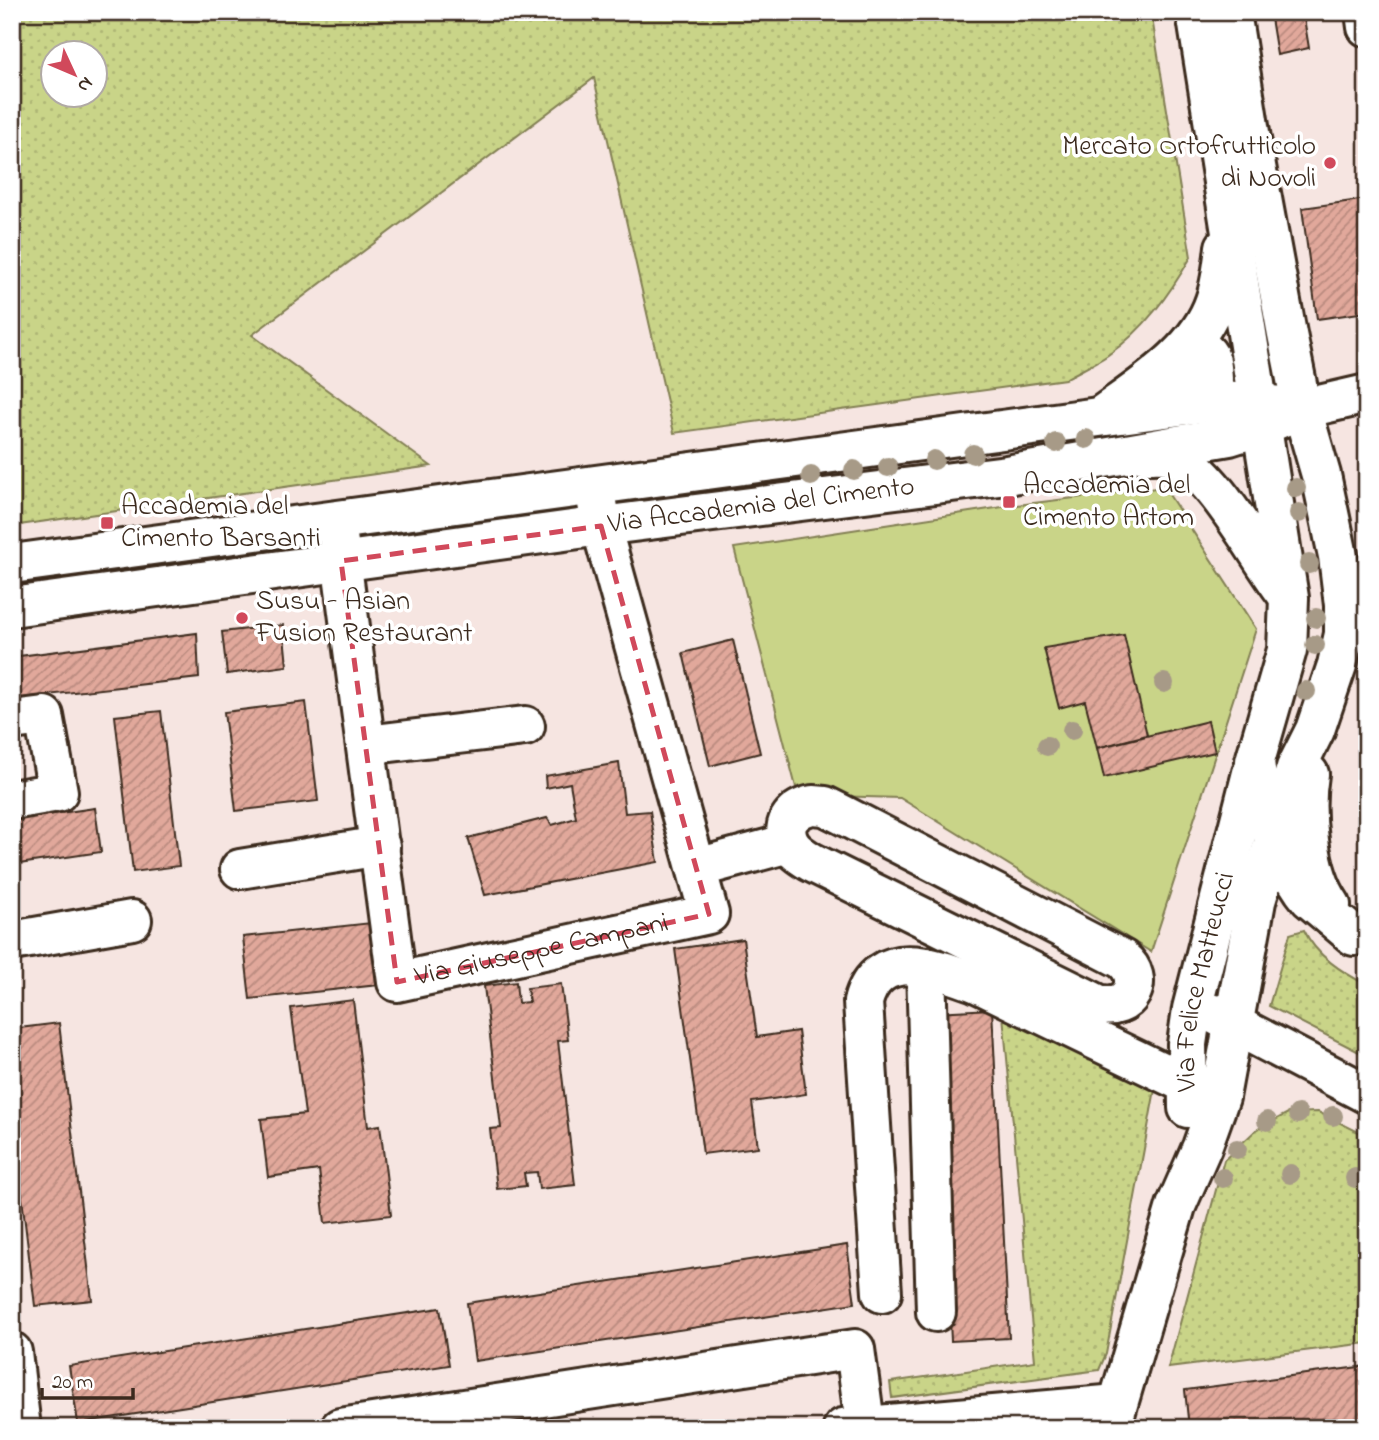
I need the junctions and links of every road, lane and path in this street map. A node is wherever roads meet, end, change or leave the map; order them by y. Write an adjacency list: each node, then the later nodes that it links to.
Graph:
1 (1196, 12): 5 (street, Via Felice Matteucci)
2 (1231, 12): 7 (street, Via Felice Matteucci)
3 (1365, 12): 4 (street)
4 (1367, 26)
5 (1230, 217): 8 (street, Via Felice Matteucci); 9 (street)
6 (1367, 394): 7 (street, Via Accademia del Cimento)
7 (1302, 408): 8 (street, Via Accademia del Cimento); 21 (street, Via Felice Matteucci)
8 (1262, 414): 9 (street, Via Accademia del Cimento); 11 (street, Via Accademia del Cimento); 17 (street, Via Felice Matteucci)
9 (1098, 419): 12 (street, Via Accademia del Cimento)
10 (1225, 441): 10 (street)
11 (1114, 456): 14 (street, Via Accademia del Cimento); 17 (street)
12 (594, 485): 13 (street, Via Accademia del Cimento); 14 (street, Via Giuseppe Campani)
13 (335, 520): 15 (street, Via Giuseppe Campani); 16 (street, Via Accademia del Cimento)
14 (601, 526): 15 (street, Via Accademia del Cimento); 28 (street, Via Giuseppe Campani)
15 (341, 561): 18 (street, Via Accademia del Cimento); 22 (street, Via Giuseppe Campani)
16 (12, 564)
17 (1289, 598): 23 (street, Via Felice Matteucci)
18 (12, 607)
19 (12, 720): 24 (street)
20 (525, 726): 22 (street)
21 (1315, 730): 25 (street, Via Felice Matteucci); 34 (street)
22 (366, 745): 27 (street, Via Giuseppe Campani)
23 (1255, 761): 25 (street, Via Felice Matteucci); 36 (street, Via Felice Matteucci)
24 (12, 800)
25 (1275, 840): 30 (street, Via Felice Matteucci); 32 (street, Via Felice Matteucci)
26 (789, 843): 26 (street); 28 (street)
27 (380, 846): 28 (street, Via Giuseppe Campani); 29 (street)
28 (697, 868)
29 (240, 869)
30 (1308, 896): 32 (street, Via Felice Matteucci); 34 (street, Via Felice Matteucci)
31 (132, 920): 33 (street)
32 (1251, 937): 37 (street, Via Felice Matteucci)
33 (12, 941)
34 (1360, 942)
35 (926, 967): 38 (street); 41 (street); 42 (street)
36 (1198, 985): 37 (street); 38 (street, Via Felice Matteucci)
37 (1234, 1025): 39 (street); 40 (street, Via Felice Matteucci)
38 (1189, 1085): 40 (street, Via Felice Matteucci)
39 (1367, 1094)
40 (1176, 1206): 44 (street, Via Felice Matteucci)
41 (882, 1293)
42 (936, 1312)
43 (12, 1352): 46 (street)
44 (1114, 1416): 45 (street)
45 (854, 1426): 47 (street)
46 (21, 1428)
47 (340, 1428)

